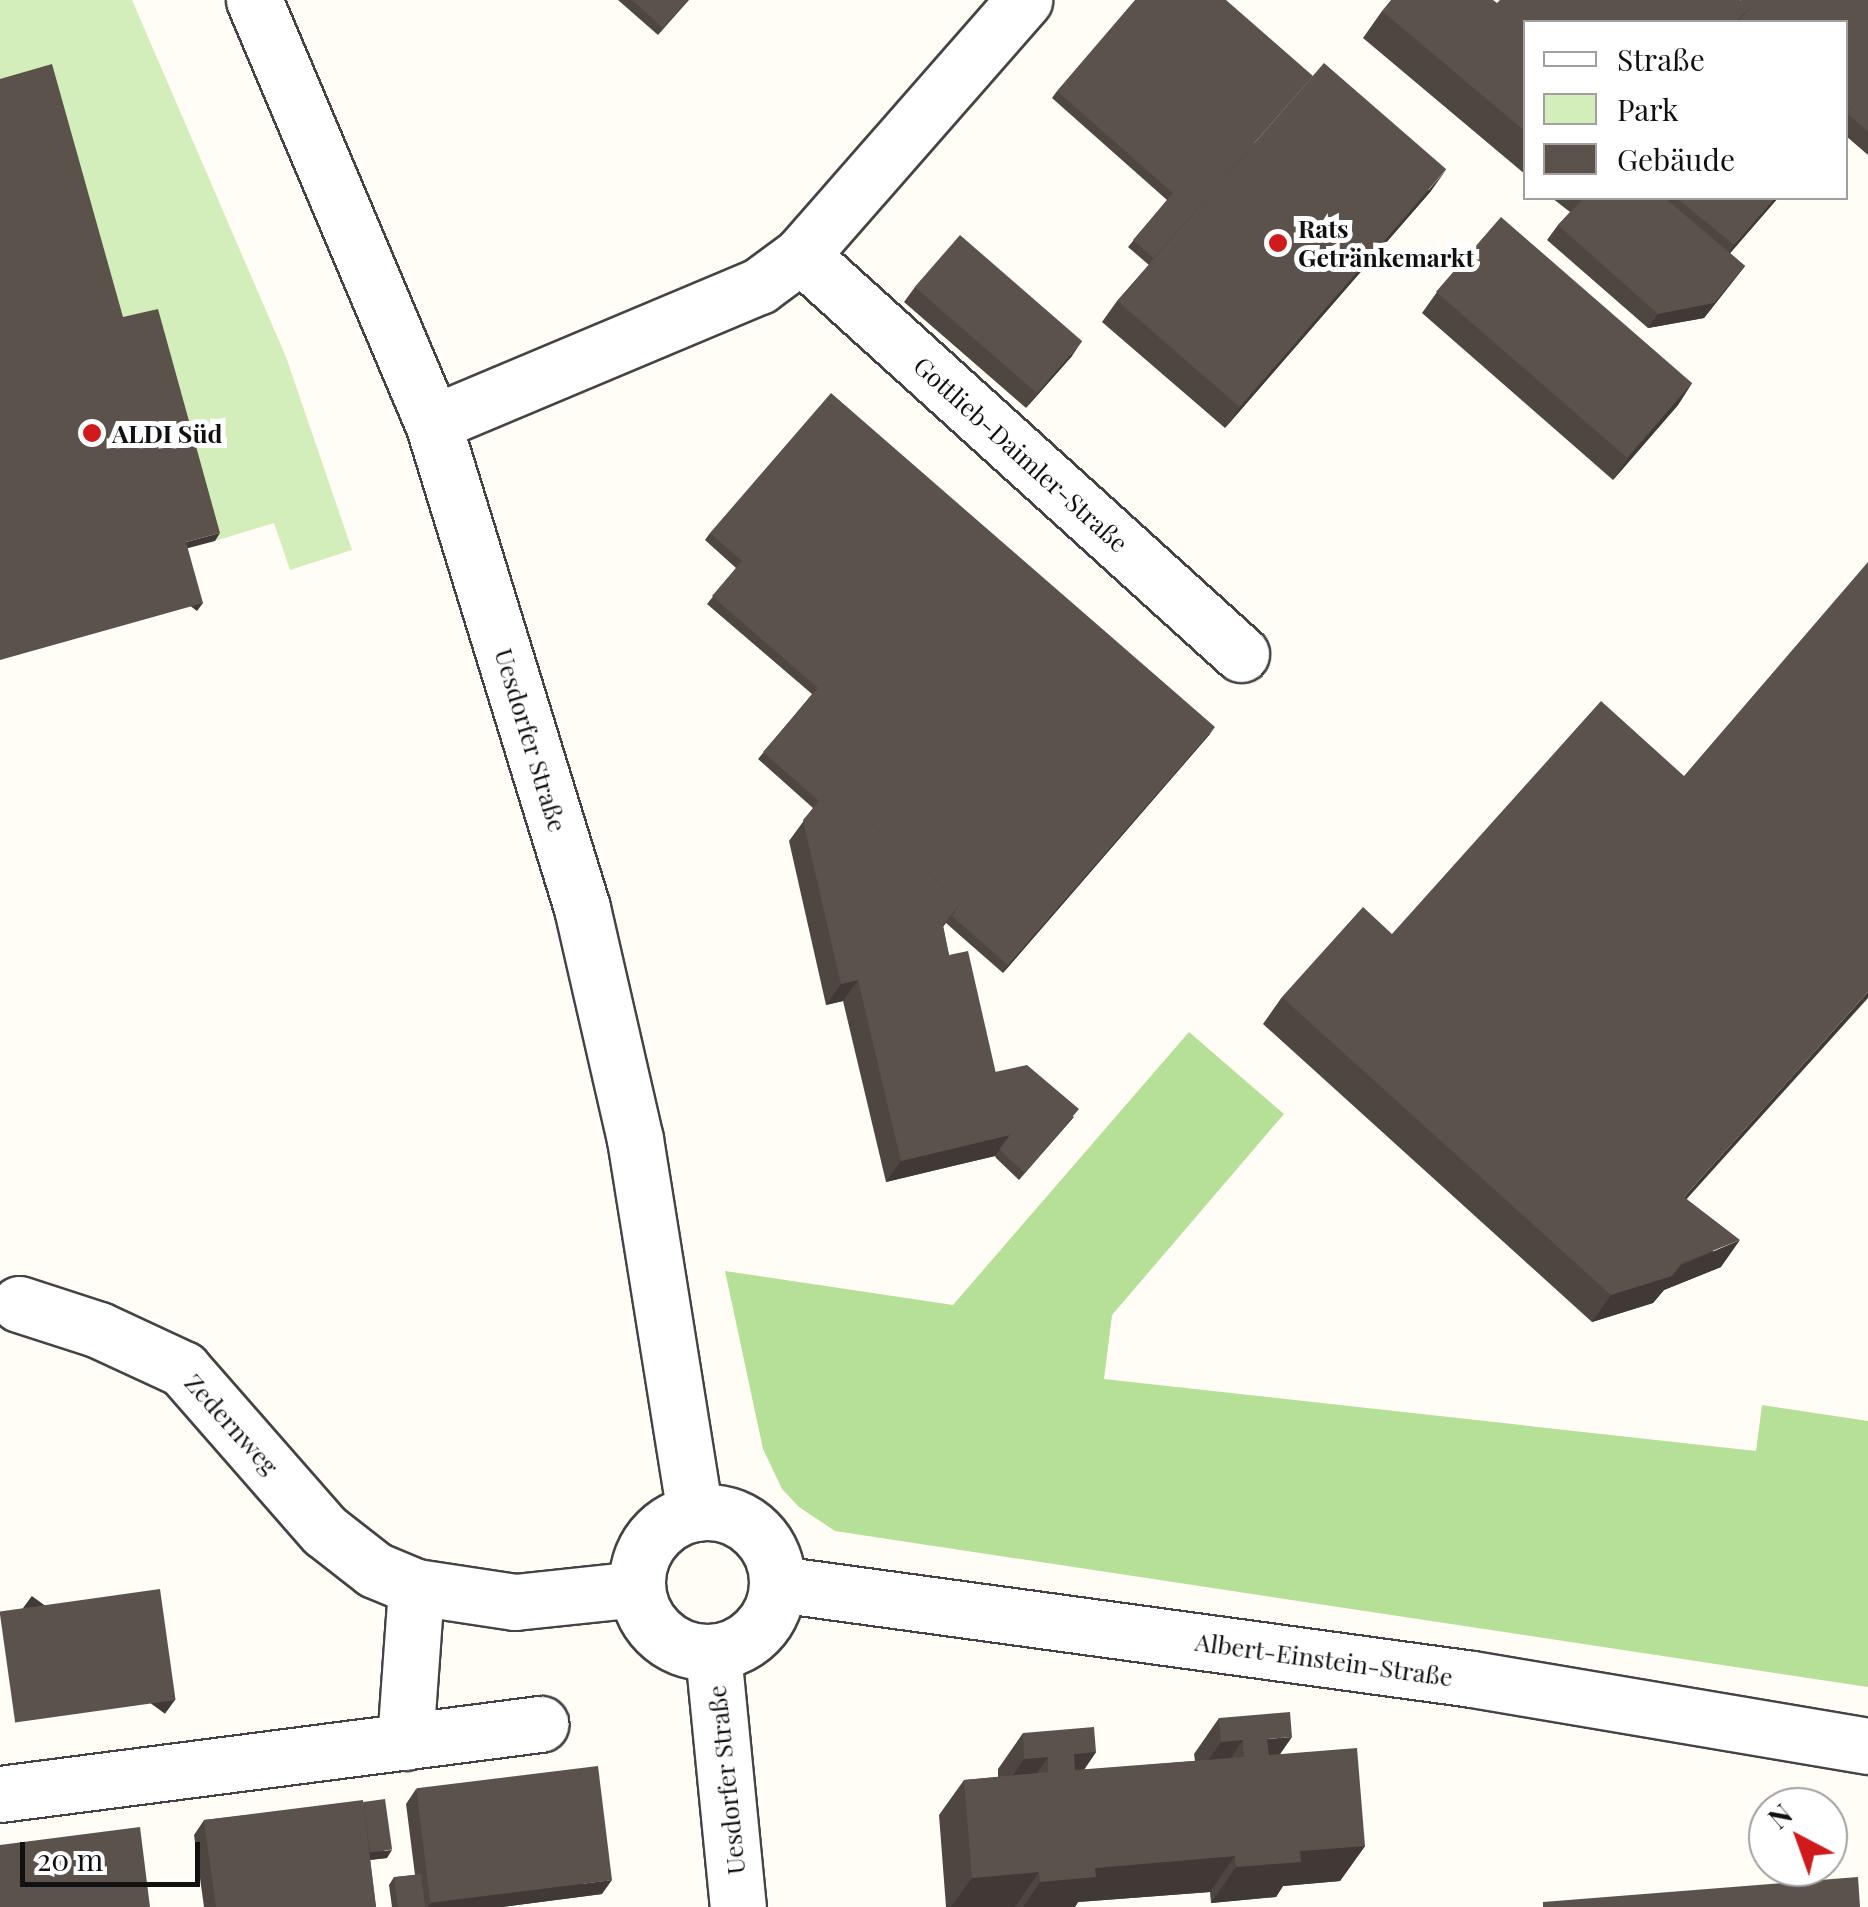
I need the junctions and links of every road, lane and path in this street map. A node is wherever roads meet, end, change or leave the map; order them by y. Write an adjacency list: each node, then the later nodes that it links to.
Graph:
1 (254, 0): 4 (street, Uesdorfer Straße)
2 (1024, 0): 3 (street)
3 (801, 254): 4 (street); 5 (street, Gottlieb-Daimler-Straße)
4 (433, 423): 7 (street, Uesdorfer Straße)
5 (1241, 654)
6 (20, 1304): 9 (street, Zedernweg)
7 (695, 1512): 8 (street); 10 (street)
8 (778, 1584): 11 (street); 14 (street, Albert-Einstein-Straße)
9 (416, 1586): 10 (street, Zedernweg); 13 (street)
10 (636, 1589): 11 (street)
11 (713, 1653): 16 (street, Uesdorfer Straße)
12 (540, 1724): 13 (street)
13 (405, 1742): 15 (street)
14 (1868, 1746)
15 (0, 1794)
16 (738, 1907)

